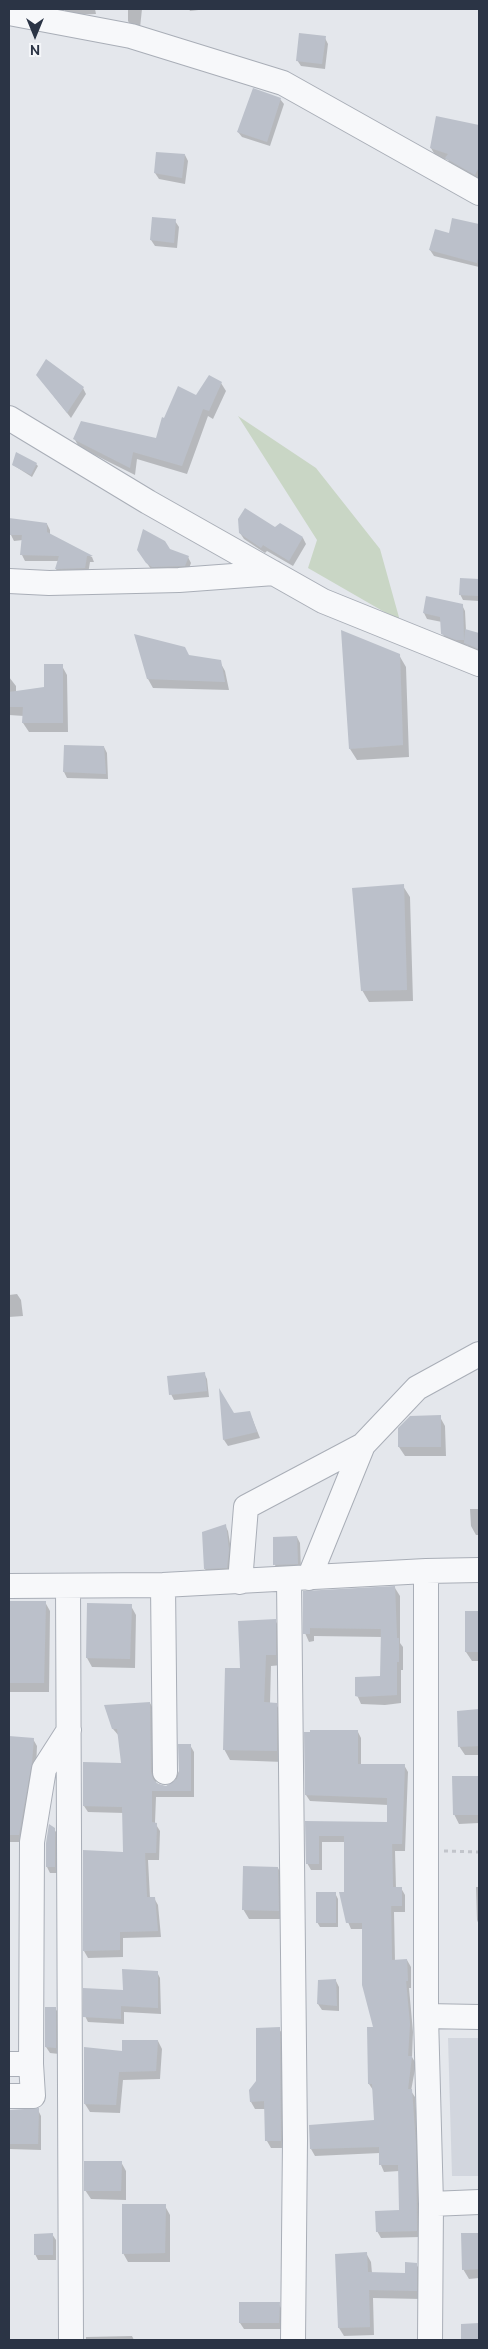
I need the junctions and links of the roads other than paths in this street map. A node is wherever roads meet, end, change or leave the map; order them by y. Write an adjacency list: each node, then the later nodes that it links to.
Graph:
1 (9, 13): 2 (street)
2 (479, 193)
3 (9, 418): 4 (street)
4 (274, 573): 5 (street); 6 (street)
5 (9, 581)
6 (479, 664)
7 (479, 1354): 8 (street)
8 (362, 1444): 11 (street); 12 (street)
9 (479, 1570): 10 (street)
10 (426, 1571): 11 (street); 18 (street)
11 (299, 1579): 12 (street); 25 (street)
12 (240, 1582): 13 (street)
13 (163, 1585): 15 (street); 17 (street)
14 (9, 1586): 15 (street)
15 (68, 1586): 16 (street)
16 (68, 1730): 20 (street); 24 (street)
17 (165, 1772)
18 (426, 2016): 19 (street); 23 (street)
19 (479, 2017)
20 (20, 2064): 21 (street)
21 (9, 2096)
22 (479, 2202): 23 (street)
23 (431, 2204): 26 (street)
24 (71, 2340)
25 (293, 2340)
26 (430, 2340)

